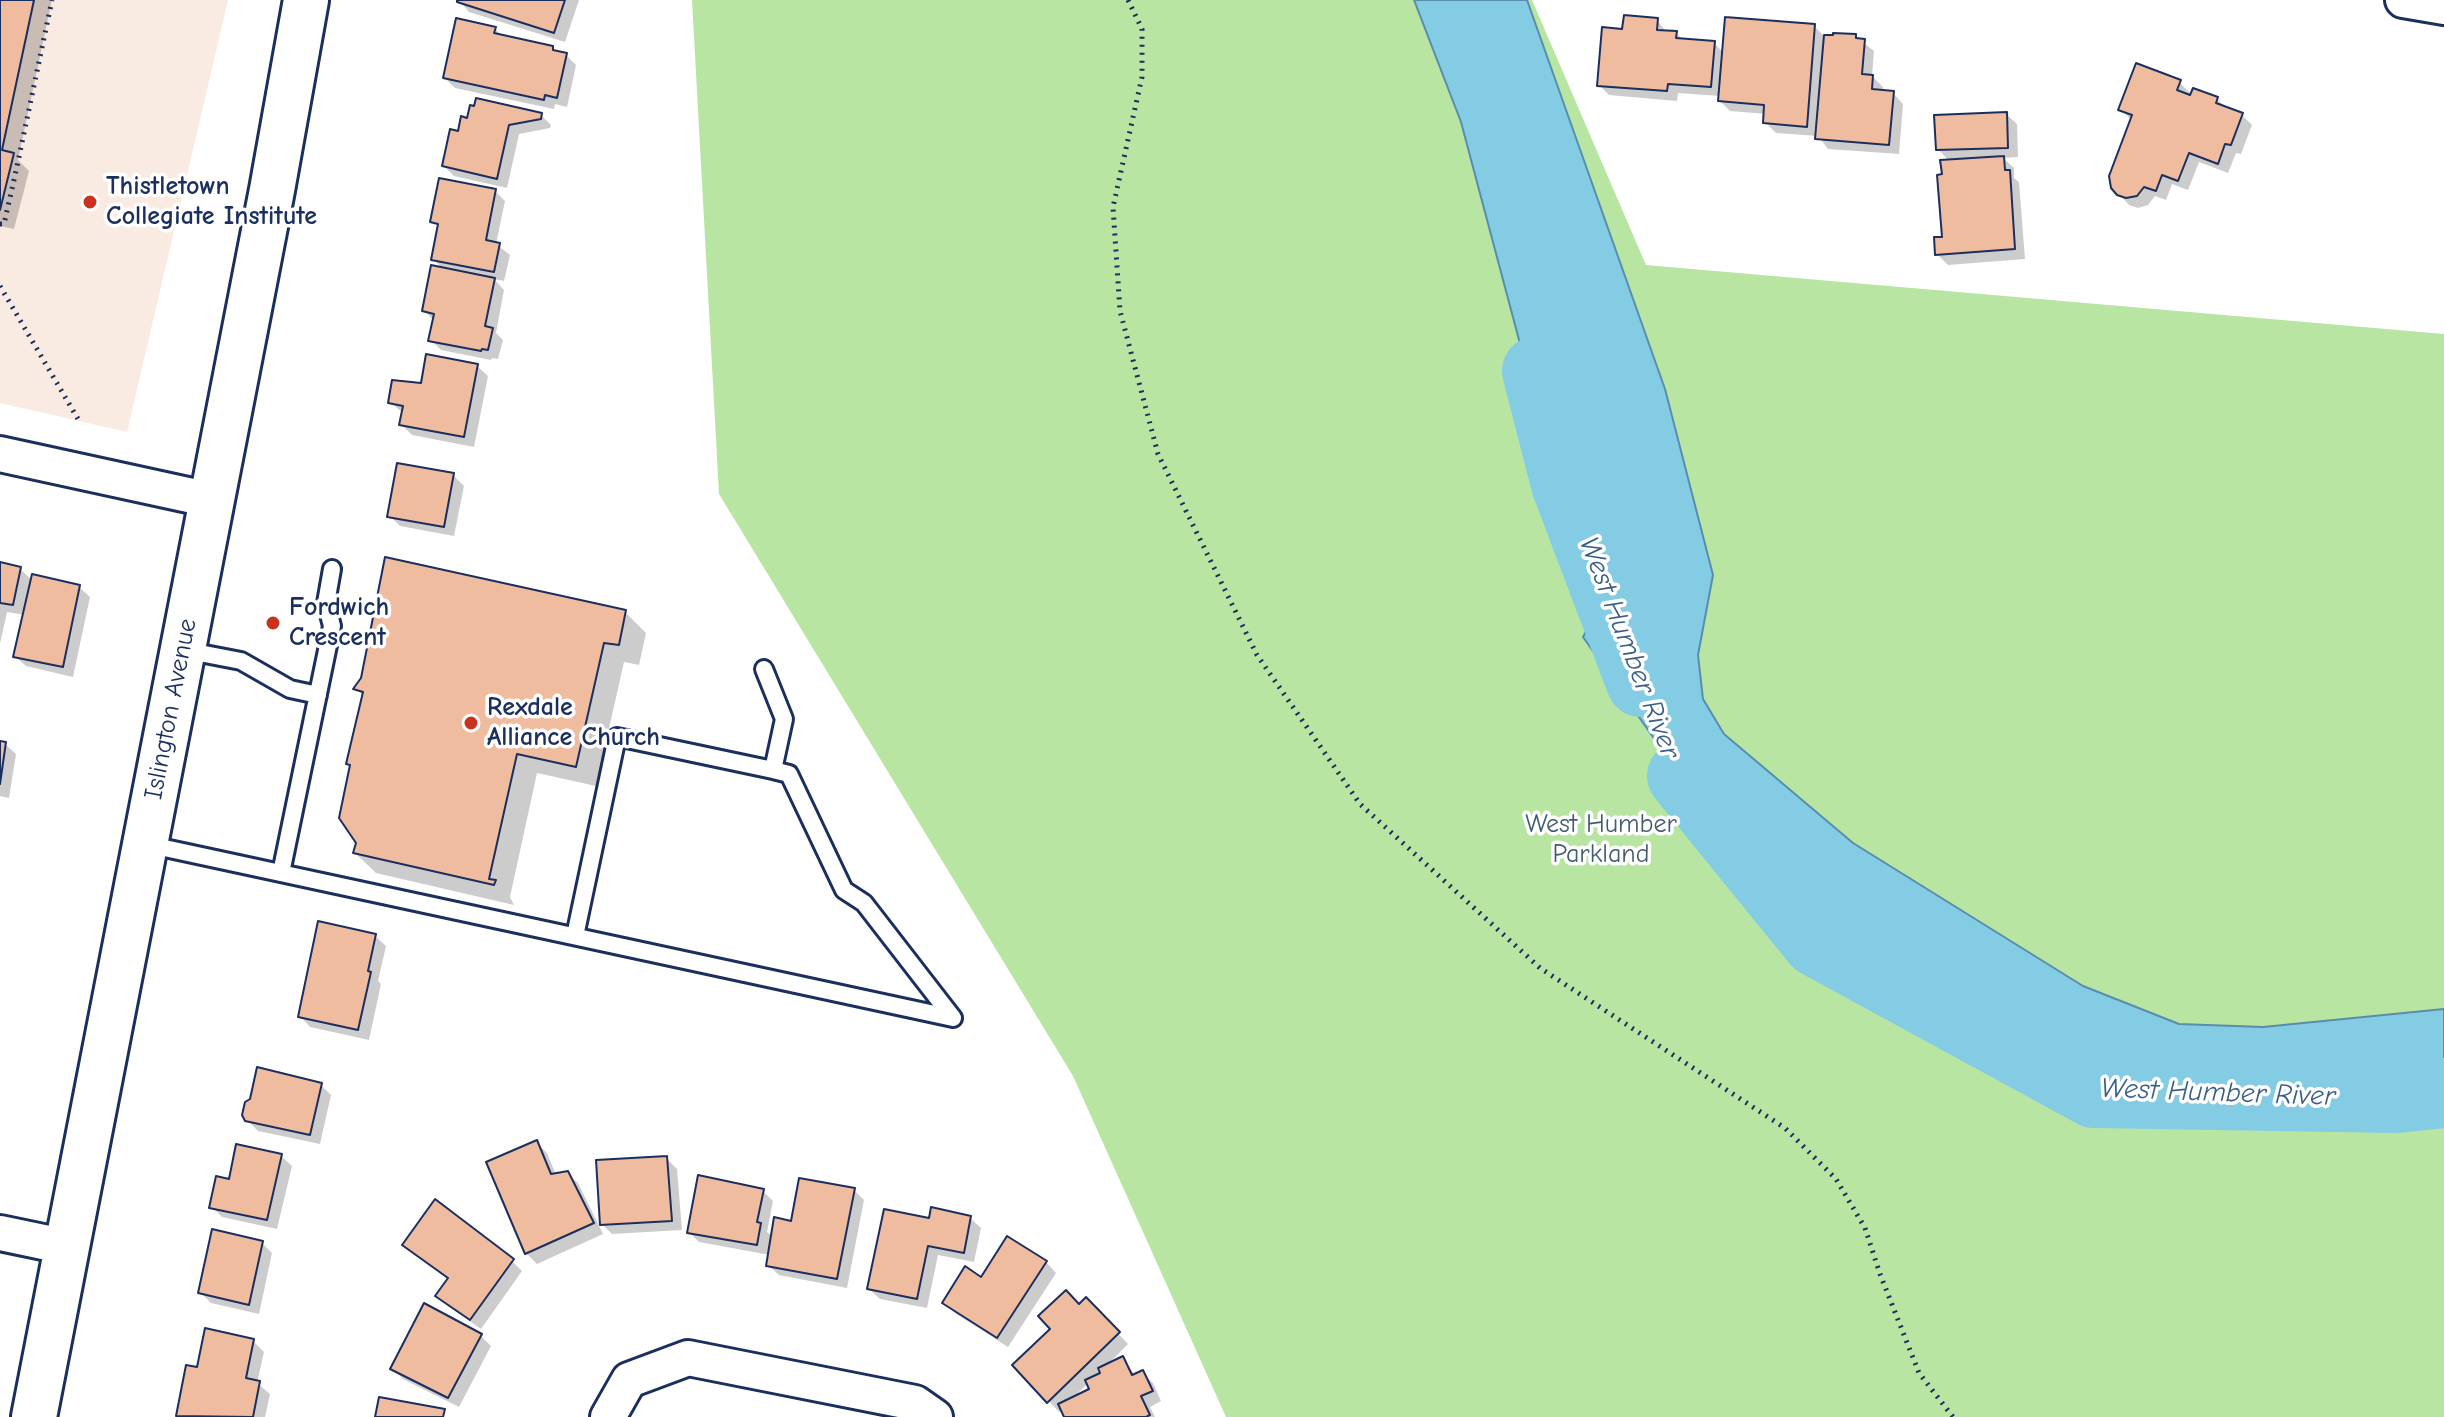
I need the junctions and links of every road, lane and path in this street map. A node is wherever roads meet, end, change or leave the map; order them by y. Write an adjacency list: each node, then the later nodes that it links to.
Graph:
1 (52, 0): 6 (path)
2 (306, 0): 10 (main road, Islington Avenue)
3 (1128, 0): 24 (path)
4 (2403, 0): 5 (street)
5 (2444, 7)
6 (0, 224)
7 (0, 286): 8 (path)
8 (78, 419)
9 (0, 454): 10 (street)
10 (211, 500): 12 (main road, Islington Avenue)
11 (332, 569): 14 (lane)
12 (183, 650): 14 (lane); 16 (main road, Islington Avenue)
13 (764, 669): 15 (lane)
14 (318, 695): 17 (lane)
15 (773, 770): 18 (lane); 18 (lane)
16 (145, 844): 17 (lane); 20 (main road, Islington Avenue)
17 (281, 873): 18 (lane)
18 (575, 936)
19 (0, 1233): 20 (street)
20 (67, 1247): 21 (main road, Islington Avenue)
21 (34, 1417)
22 (608, 1417): 23 (street)
23 (935, 1417)
24 (1953, 1417)

